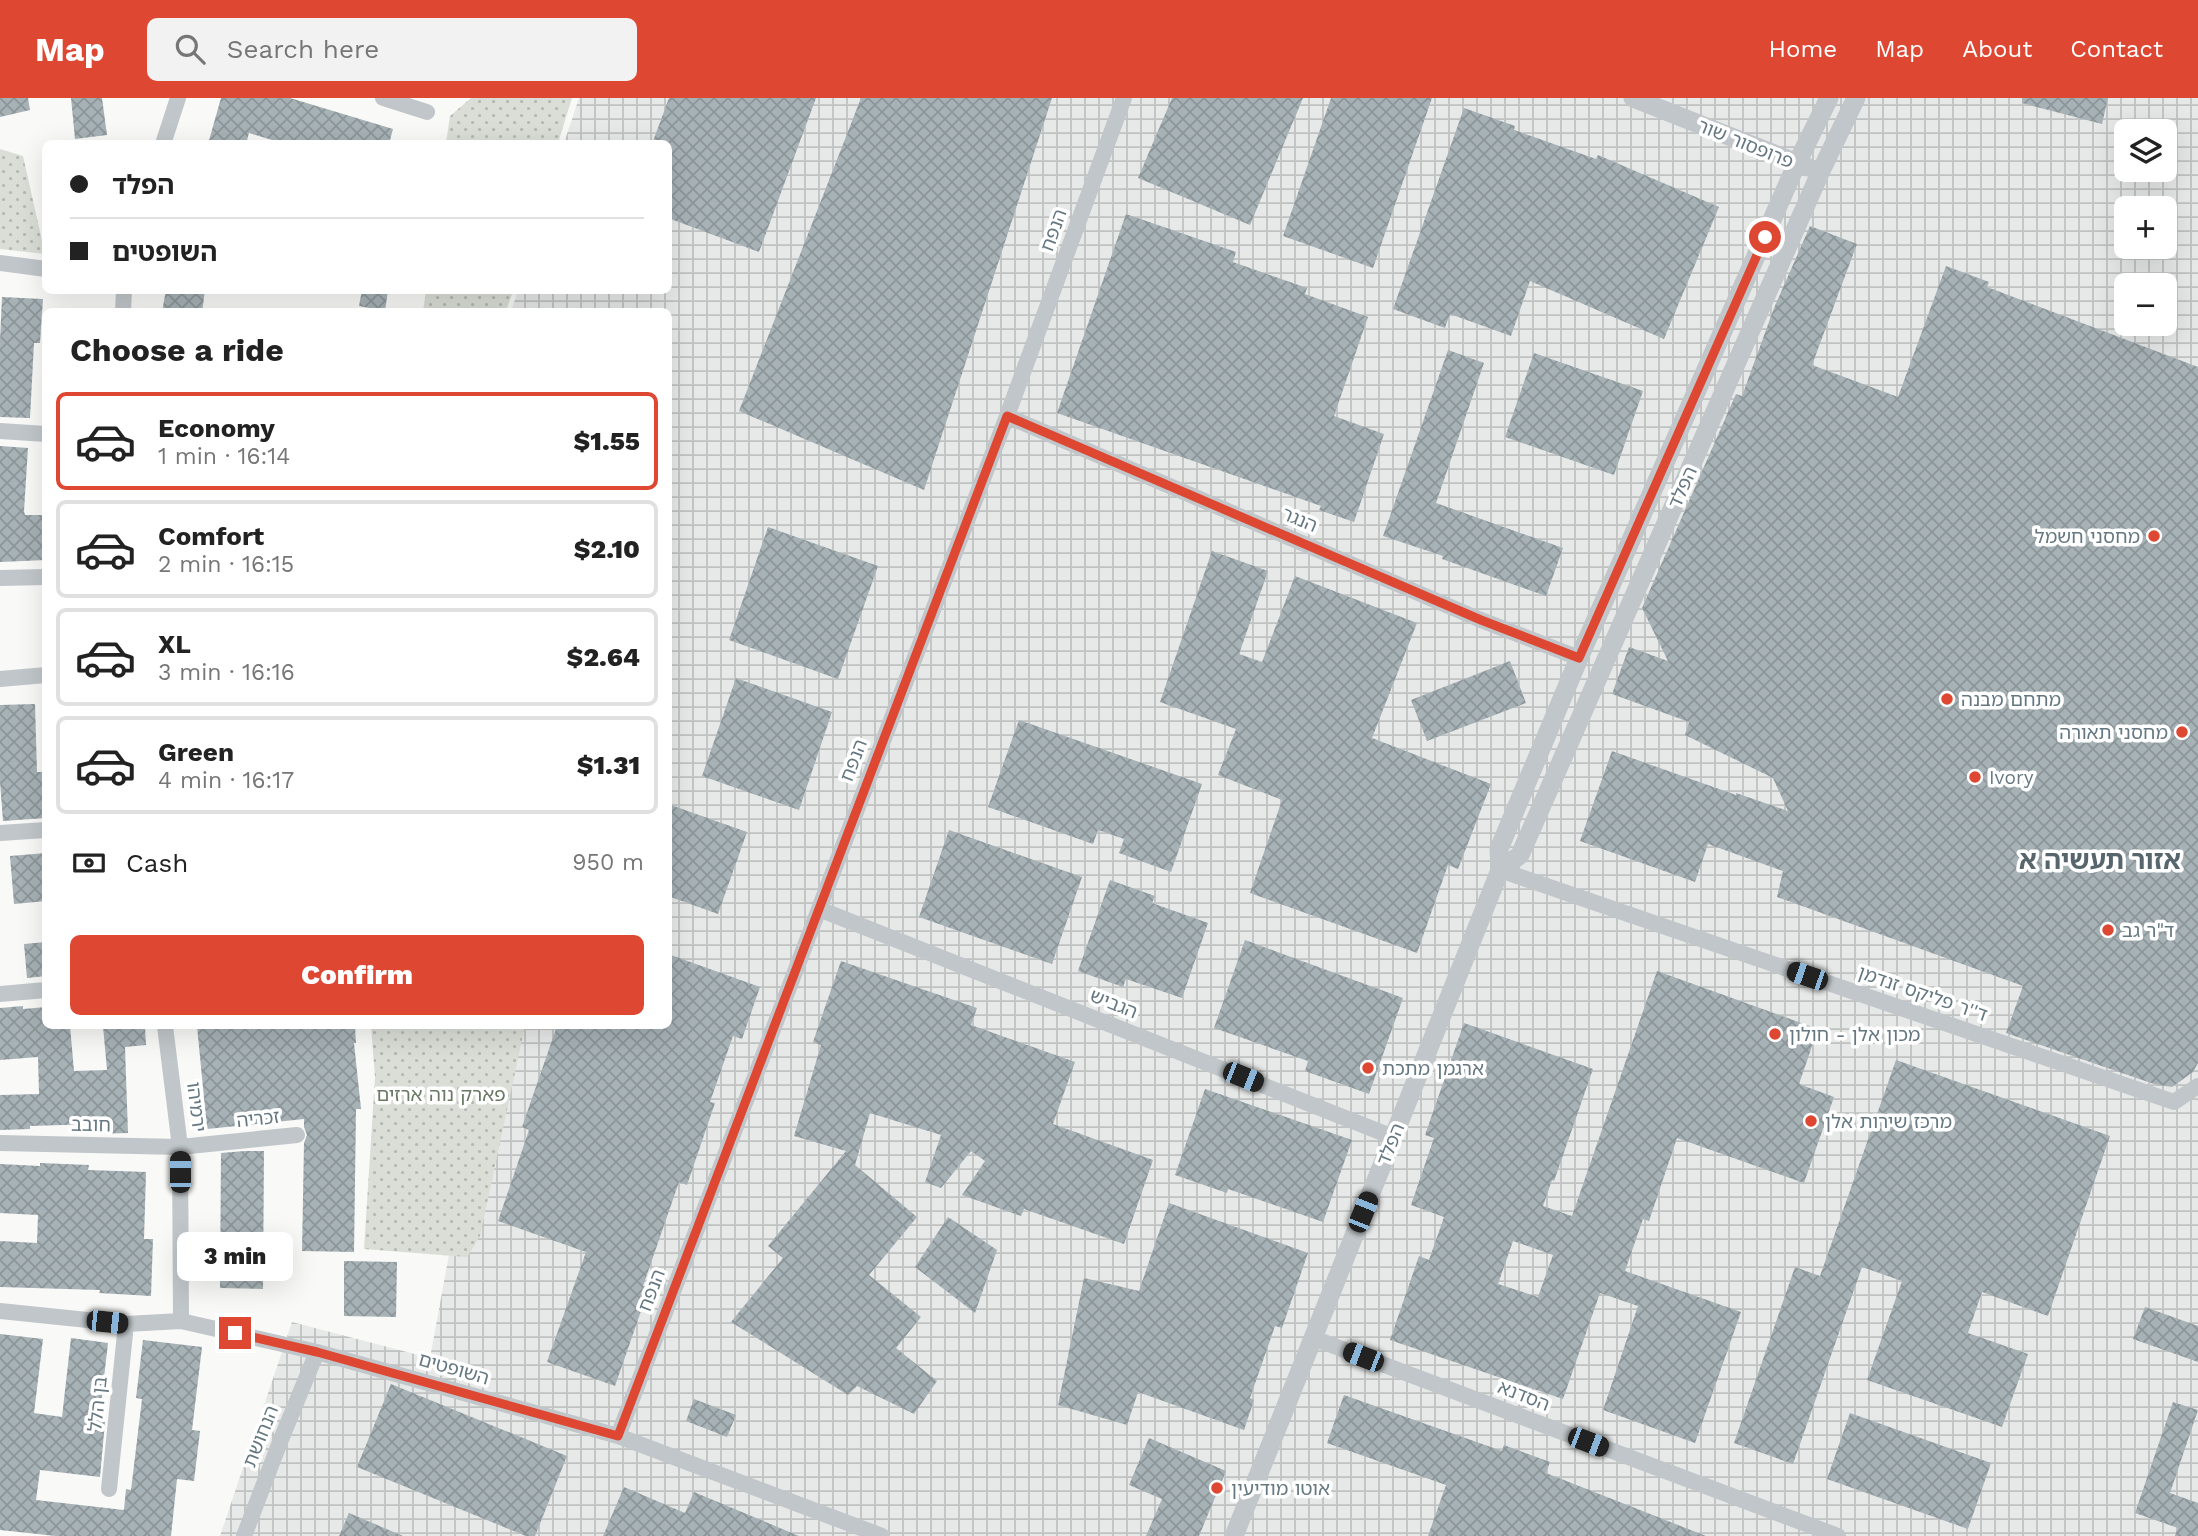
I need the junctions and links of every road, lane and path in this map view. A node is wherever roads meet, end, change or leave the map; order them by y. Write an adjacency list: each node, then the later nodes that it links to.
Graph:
1 (178, 98): 8 (street)
2 (383, 98): 7 (street)
3 (1124, 98): 13 (street, הנפח)
4 (1633, 98): 9 (street, פרופסור שור)
5 (1829, 98): 9 (street, הפלד)
6 (1856, 98): 10 (street, הפלד)
7 (427, 112)
8 (164, 140)
9 (1797, 163): 10 (street, פרופסור שור); 18 (street, הפלד)
10 (1820, 173): 23 (street, הפלד)
11 (0, 264): 12 (street)
12 (42, 269)
13 (1007, 416): 18 (street, הנגר); 24 (street, הנפח)
14 (0, 431): 15 (street)
15 (42, 434)
16 (42, 577): 17 (street)
17 (0, 578)
18 (1579, 658): 23 (street, הפלד)
19 (42, 676): 20 (street)
20 (0, 679)
21 (42, 830): 22 (street)
22 (0, 833)
23 (1500, 870): 28 (street, ד''ר פליקס זנדמן); 30 (street, הפלד)
24 (819, 909): 30 (street, הגביש); 38 (street, הנפח)
25 (42, 990): 26 (street)
26 (0, 994)
27 (165, 1029): 32 (street, ירמיהו)
28 (2198, 1086)
29 (298, 1135): 32 (street, זכריה)
30 (1393, 1136): 36 (street, הפלד)
31 (0, 1143): 32 (street, חובב)
32 (180, 1147): 34 (street, ירמיהו)
33 (0, 1311): 35 (street, השופטים)
34 (181, 1321): 35 (street, השופטים); 37 (street, השופטים)
35 (126, 1324): 39 (street, בן הלל)
36 (1312, 1338): 42 (street, הפלד); 43 (street, הסדנא)
37 (317, 1352): 38 (street, השופטים); 40 (street, הנחושת)
38 (618, 1436): 41 (street, השופטים)
39 (109, 1489)
40 (244, 1536)
41 (882, 1536)
42 (1234, 1536)
43 (1838, 1536)

